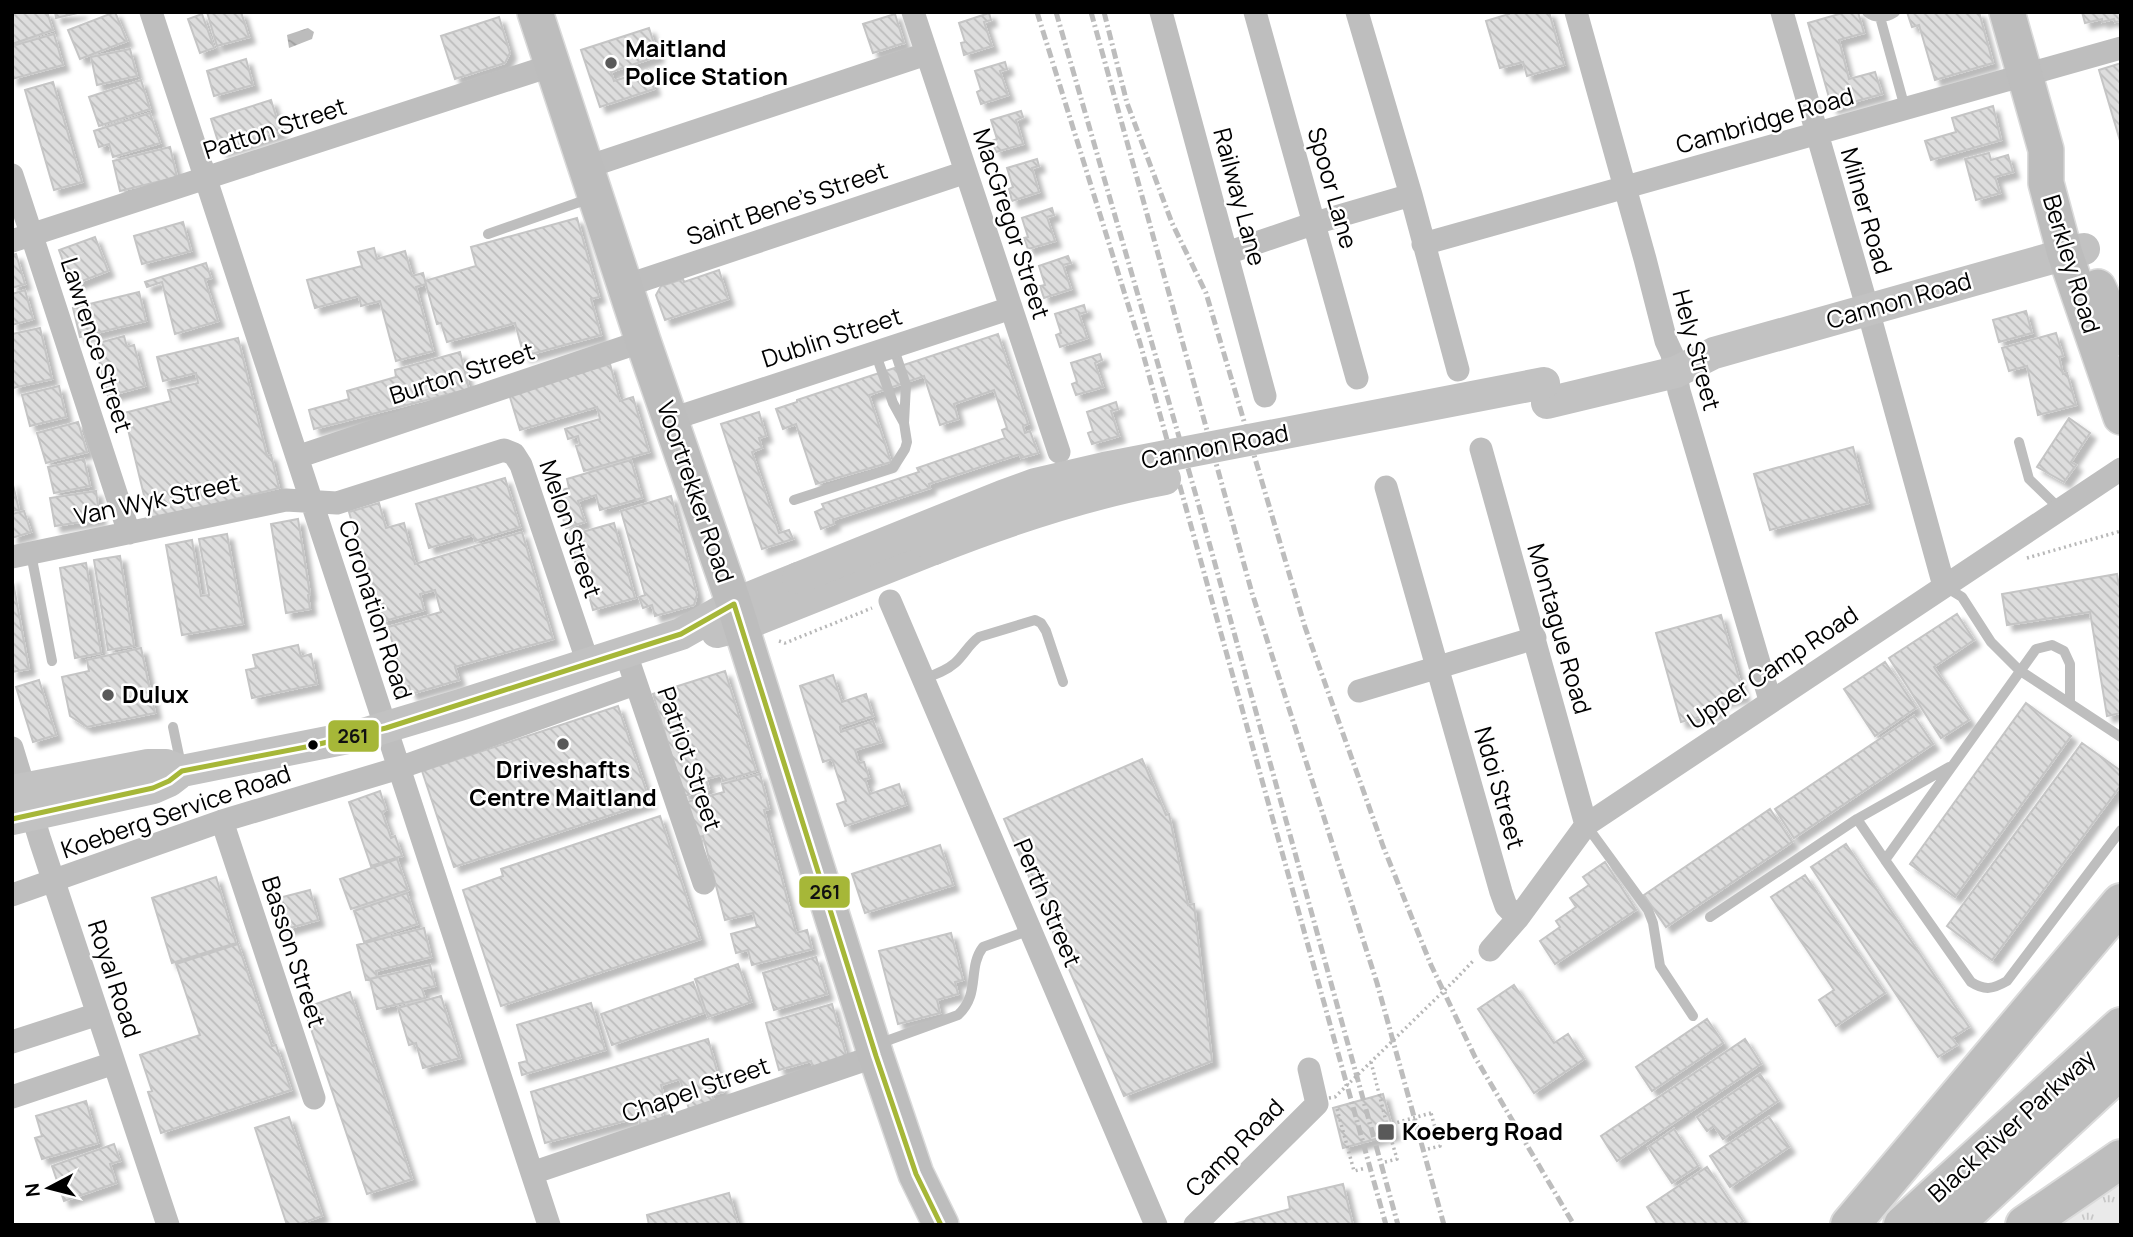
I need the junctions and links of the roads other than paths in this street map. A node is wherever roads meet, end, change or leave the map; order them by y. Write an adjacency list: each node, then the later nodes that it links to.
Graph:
1 (151, 12): 21 (street, Coronation Road)
2 (535, 12): 15 (main road, Voortrekker Road)
3 (913, 12): 14 (street, MacGregor Street)
4 (1161, 12): 30 (street, Railway Lane)
5 (1255, 12): 25 (street, Spoor Lane)
6 (1357, 12): 24 (street)
7 (1576, 12): 23 (street, Hely Street)
8 (1782, 12): 18 (street, Milner Road)
9 (1867, 12): 12 (lane)
10 (1895, 12): 12 (lane)
11 (2007, 12): 16 (main road, Berkley Road)
12 (1880, 17): 17 (lane)
13 (2121, 48): 16 (street, Cambridge Road)
14 (926, 54): 19 (street, MacGregor Street); 22 (street)
15 (553, 65): 21 (street, Patton Street); 22 (main road, Voortrekker Road)
16 (2025, 75): 17 (street, Cambridge Road); 29 (main road, Berkley Road)
17 (1905, 108): 18 (street, Cambridge Road)
18 (1816, 134): 23 (street, Cambridge Road); 33 (street, Milner Road)
19 (966, 172): 31 (street, Saint Bene's Street); 32 (street, MacGregor Street)
20 (12, 175): 27 (street, Lawrence Street)
21 (206, 180): 27 (street, Patton Street); 47 (street, Coronation Road)
22 (592, 182): 26 (lane); 31 (main road, Voortrekker Road)
23 (1625, 187): 28 (street, Cambridge Road); 37 (street, Hely Street)
24 (1411, 195): 25 (street); 28 (street)
25 (1315, 223): 30 (street); 39 (street, Spoor Lane)
26 (488, 234)
27 (22, 239): 53 (street, Lawrence Street)
28 (1423, 244): 38 (street)
29 (2074, 251): 33 (main road, Cannon Road); 34 (main road, Berkley Road); 41 (main road, Berkley Road)
30 (1227, 253): 40 (street, Railway Lane)
31 (625, 286): 35 (main road, Voortrekker Road)
32 (1011, 308): 36 (street, Dublin Street); 46 (street, MacGregor Street)
33 (1868, 310): 37 (main road, Cannon Road); 55 (street, Milner Road)
34 (2121, 338)
35 (643, 341): 42 (main road, Voortrekker Road); 47 (street, Burton Street)
36 (884, 349): 42 (street, Dublin Street); 43 (lane); 43 (lane)
37 (1674, 363): 57 (main road, Cannon Road, bridge); 68 (street, Hely Street)
38 (1458, 370)
39 (1357, 378)
40 (1265, 396)
41 (2121, 417)
42 (669, 420): 57 (main road, Voortrekker Road)
43 (904, 423): 50 (lane)
44 (2019, 442): 52 (lane)
45 (1481, 449): 58 (street, Montague Road)
46 (1059, 452)
47 (297, 457): 51 (street, Coronation Road)
48 (2121, 469): 52 (street, Upper Camp Road)
49 (1386, 487): 62 (street, Ndoi Street)
50 (794, 500)
51 (312, 502): 53 (street, Van Wyk Street); 61 (street, Melon Street); 71 (street, Coronation Road)
52 (2060, 509): 55 (street, Upper Camp Road)
53 (130, 533): 54 (street, Van Wyk Street)
54 (22, 555): 60 (lane)
55 (1944, 586): 63 (lane); 68 (street, Upper Camp Road)
56 (884, 603): 64 (street, Perth Street)
57 (738, 615): 59 (main road); 95 (main road, Voortrekker Road)
58 (1535, 638): 62 (street); 80 (street, Montague Road)
59 (625, 652): 61 (main road); 66 (street, Patriot Street)
60 (52, 661)
61 (588, 663): 71 (main road)
62 (1438, 667): 67 (street); 88 (street, Ndoi Street)
63 (2019, 670): 69 (lane); 69 (lane); 74 (lane)
64 (923, 679): 65 (lane); 89 (street, Perth Street)
65 (1063, 682)
66 (635, 684): 75 (street, Koeberg Service Road); 84 (street, Patriot Street)
67 (1359, 691)
68 (1770, 700): 80 (street, Upper Camp Road)
69 (2070, 702): 72 (lane)
70 (173, 727): 76 (lane)
71 (386, 728): 75 (street, Coronation Road); 76 (main road)
72 (2121, 737)
73 (12, 748): 77 (street, Royal Road)
74 (1952, 766): 78 (lane); 82 (lane)
75 (399, 768): 79 (street, Koeberg Service Road); 102 (street, Coronation Road)
76 (182, 771): 77 (main road)
77 (20, 804): 83 (street, Royal Road)
78 (1857, 820): 82 (lane); 87 (lane)
79 (222, 821): 83 (street, Koeberg Service Road); 100 (street, Basson Street)
80 (1586, 825): 88 (street, Upper Camp Road); 92 (lane)
81 (2121, 830): 82 (lane)
82 (1885, 860)
83 (54, 881): 85 (street, Koeberg Service Road); 91 (street, Royal Road)
84 (704, 883)
85 (12, 895)
86 (2121, 903): 110 (highway)
87 (1710, 917)
88 (1518, 918): 90 (street, Upper Camp Road)
89 (1030, 930): 95 (lane); 108 (street, Perth Street)
90 (1483, 954)
91 (98, 1014): 94 (street); 96 (street, Royal Road)
92 (1693, 1016)
93 (2121, 1027): 111 (highway, Black River Parkway)
94 (12, 1042)
95 (875, 1051): 102 (street, Chapel Street); 103 (main road, Voortrekker Road)
96 (114, 1063): 99 (street); 104 (street, Royal Road)
97 (1309, 1069): 109 (street, Camp Road)
98 (2121, 1069): 112 (highway, Black River Parkway)
99 (12, 1097)
100 (314, 1098)
101 (2121, 1159): 113 (highway)
102 (532, 1173): 105 (street, Coronation Road)
103 (916, 1174): 106 (main road, Voortrekker Road); 107 (main road, Voortrekker Road)
104 (167, 1225)
105 (549, 1225)
106 (925, 1225)
107 (941, 1225)
108 (1156, 1225)
109 (1195, 1225)
110 (1850, 1225)
111 (1903, 1225)
112 (1953, 1225)
113 (2025, 1225)

